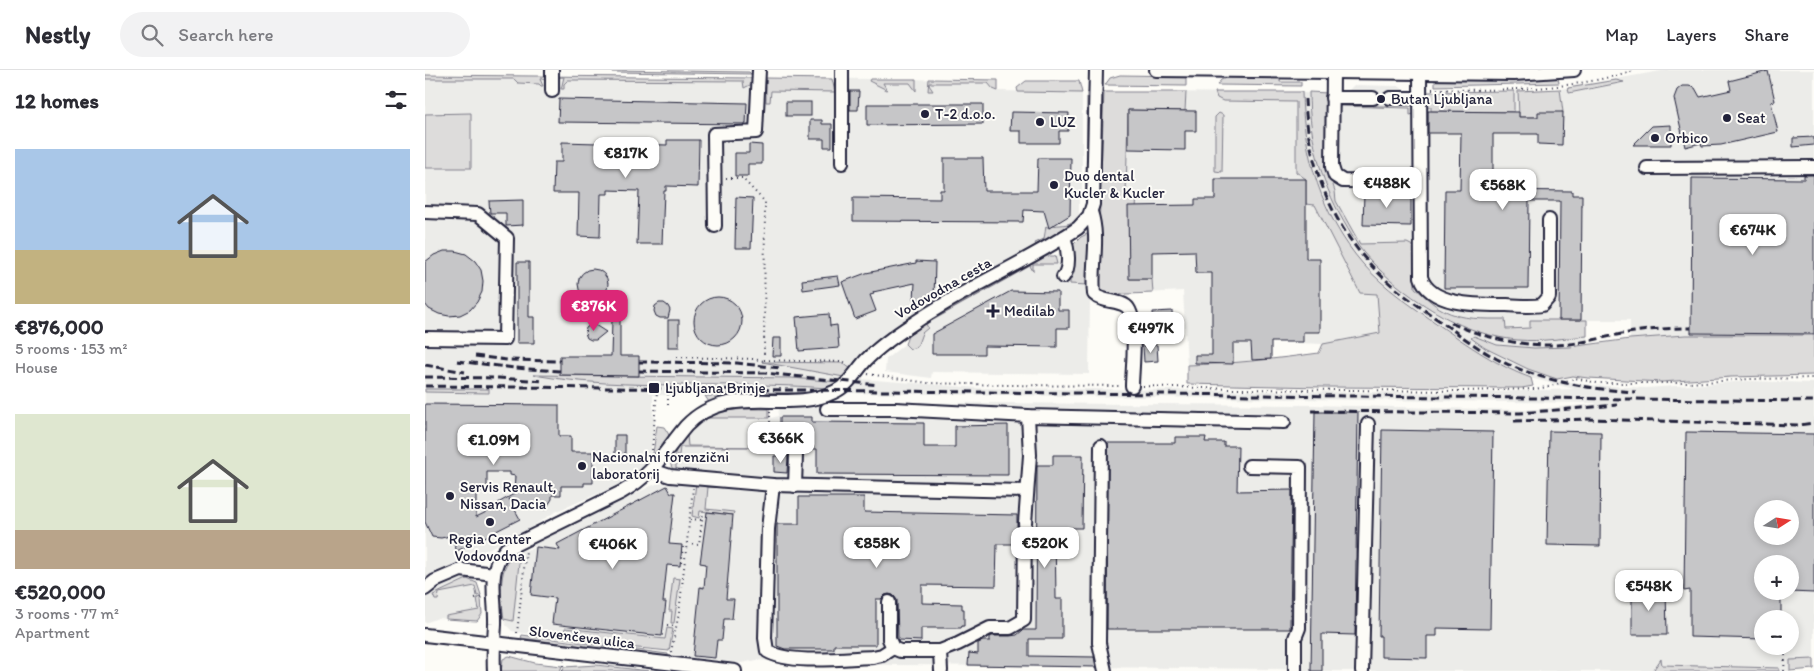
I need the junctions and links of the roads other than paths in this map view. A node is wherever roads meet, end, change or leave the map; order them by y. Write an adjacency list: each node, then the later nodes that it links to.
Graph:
1 (551, 70): 10 (street)
2 (759, 70): 22 (street)
3 (842, 70): 15 (street)
4 (1096, 70): 20 (street)
5 (1156, 70): 6 (street)
6 (1178, 70): 9 (street)
7 (1574, 70): 8 (street)
8 (1420, 71): 9 (street); 14 (street)
9 (1333, 72): 11 (street)
10 (551, 91)
11 (1332, 98): 12 (street); 18 (street)
12 (1373, 98)
13 (1390, 98): 14 (street)
14 (1420, 98): 18 (street)
15 (842, 163)
16 (1814, 167): 17 (street)
17 (1647, 168)
18 (1419, 182): 21 (street)
19 (425, 212): 23 (street)
20 (1091, 212): 24 (street); 32 (street, Vodovodna cesta)
21 (1549, 220)
22 (715, 226)
23 (425, 338)
24 (1132, 386)
25 (827, 409): 26 (street)
26 (1028, 416): 27 (street); 35 (street)
27 (1284, 422)
28 (1368, 424): 49 (street)
29 (1101, 446): 47 (street)
30 (796, 455): 34 (street)
31 (1249, 466): 48 (street)
32 (652, 470): 33 (street); 36 (street, Vodovodna cesta)
33 (773, 485): 34 (street); 41 (street)
34 (795, 486): 35 (street)
35 (1027, 491): 42 (street)
36 (494, 574): 37 (street); 40 (street, Vodovodna cesta)
37 (425, 588)
38 (889, 602): 41 (street)
39 (425, 636): 40 (street, Slovenčeva ulica)
40 (494, 643): 43 (street, Slovenčeva ulica); 44 (street, Vodovodna cesta)
41 (893, 648): 42 (street)
42 (941, 651): 46 (street)
43 (698, 669): 45 (street, Slovenčeva ulica)
44 (494, 671)
45 (735, 671)
46 (941, 671)
47 (1105, 671)
48 (1295, 671)
49 (1361, 671)

